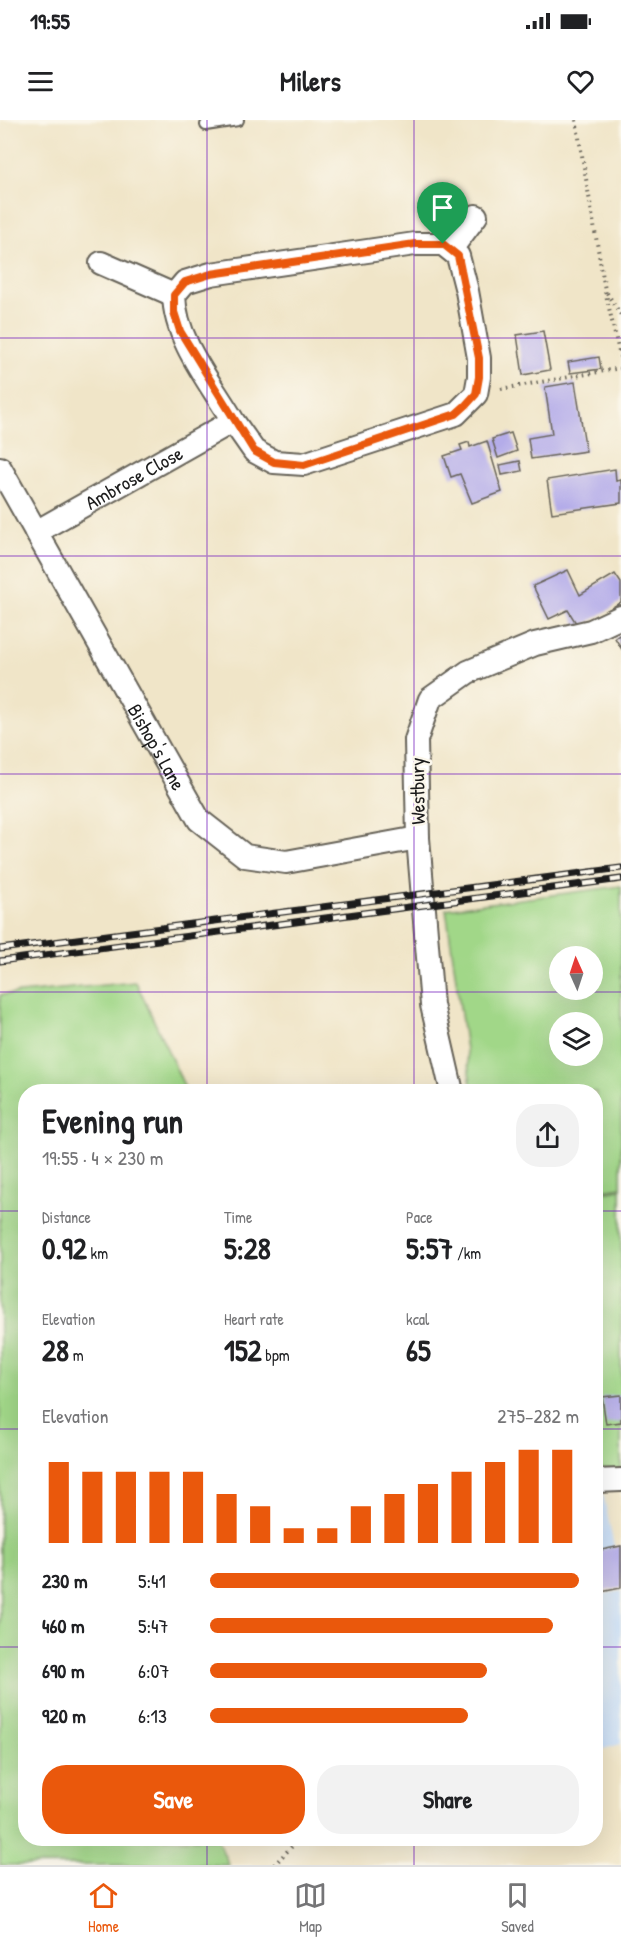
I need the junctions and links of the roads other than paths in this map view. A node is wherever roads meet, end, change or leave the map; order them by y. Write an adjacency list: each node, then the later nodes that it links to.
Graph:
1 (238, 120): 2 (lane)
2 (206, 125)
3 (476, 216): 4 (street)
4 (452, 248): 6 (street); 7 (street)
5 (101, 263): 6 (street)
6 (174, 295): 7 (street)
7 (233, 422): 9 (street, Ambrose Close)
8 (0, 468): 9 (street, Bishop's Lane)
9 (36, 532): 11 (street, Bishop's Lane)
10 (621, 617): 11 (street, Westbury)
11 (418, 838): 12 (street, Westbury)
12 (450, 1084)
13 (621, 1480): 14 (street)
14 (603, 1481)

